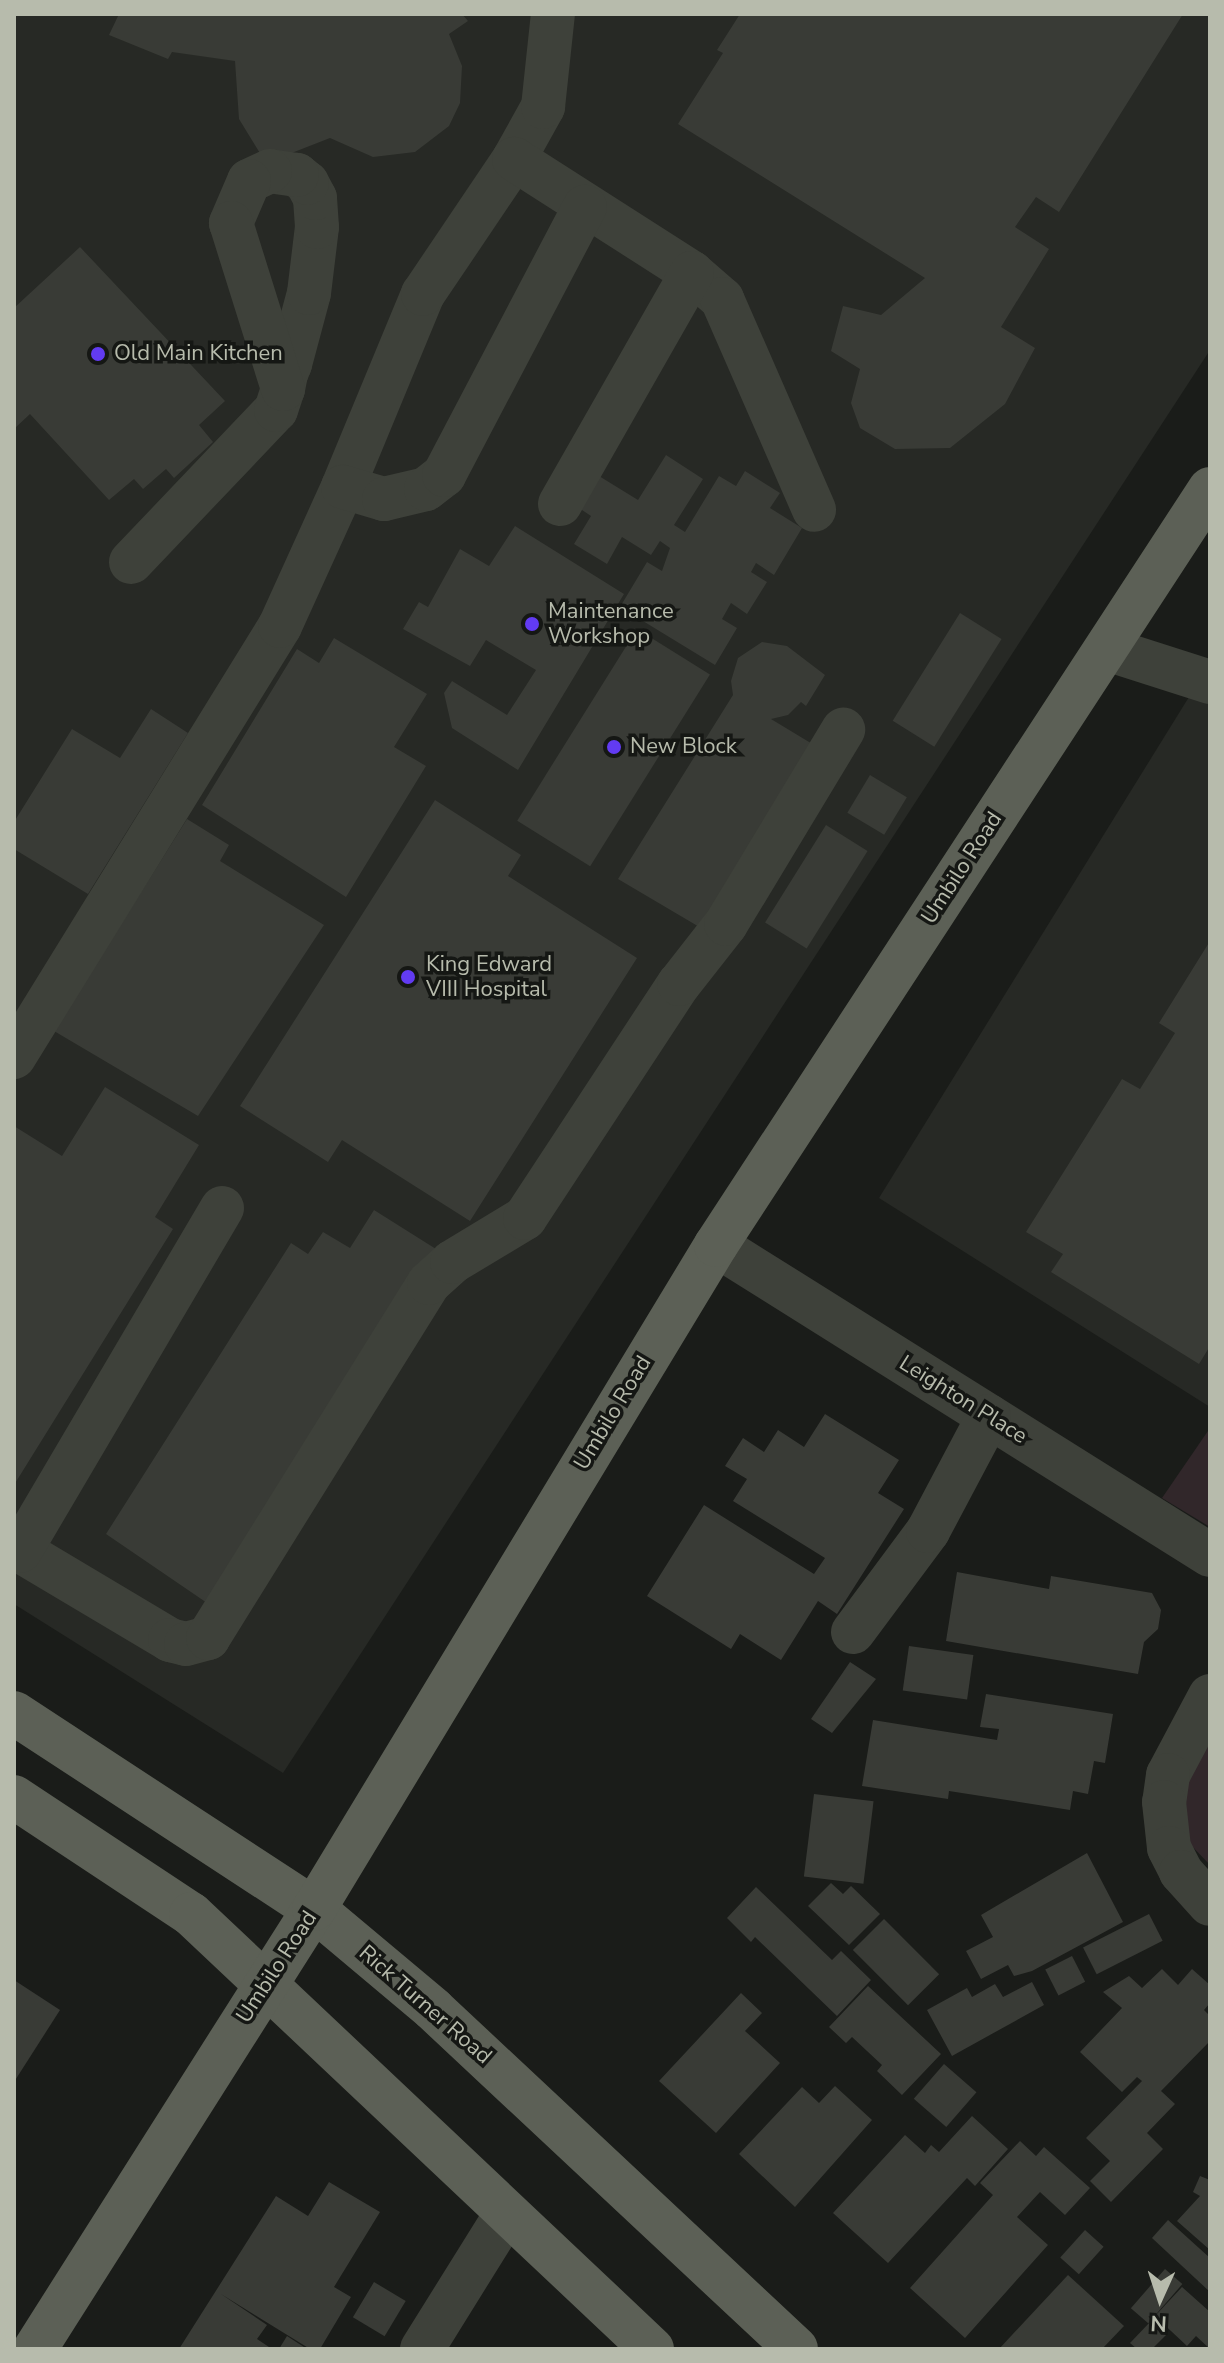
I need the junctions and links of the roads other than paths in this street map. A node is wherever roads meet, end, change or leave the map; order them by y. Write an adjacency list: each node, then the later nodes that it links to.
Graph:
1 (553, 14): 2 (street)
2 (514, 159): 3 (street); 6 (street)
3 (585, 207): 4 (street); 6 (street)
4 (692, 273): 8 (street); 9 (street)
5 (283, 389): 10 (street)
6 (343, 487): 14 (street)
7 (1210, 489): 11 (main road, Umbilo Road)
8 (560, 504)
9 (814, 510)
10 (131, 562)
11 (1110, 650): 12 (street); 16 (main road, Umbilo Road)
12 (1210, 682)
13 (843, 730): 18 (street)
14 (14, 1057)
15 (222, 1208): 18 (street)
16 (716, 1245): 17 (street, Leighton Place); 25 (main road, Umbilo Road)
17 (989, 1416): 19 (street, Leighton Place); 20 (street)
18 (17, 1549)
19 (1210, 1555)
20 (853, 1632)
21 (1210, 1696): 24 (street)
22 (14, 1713): 25 (main road, Rick Turner Road)
23 (14, 1797): 26 (main road)
24 (1210, 1904)
25 (314, 1909): 26 (main road, Umbilo Road); 31 (main road, Rick Turner Road)
26 (266, 1983): 27 (main road); 28 (main road, Umbilo Road)
27 (506, 2214): 29 (street); 30 (main road)
28 (35, 2349)
29 (422, 2349)
30 (652, 2349)
31 (796, 2349)

